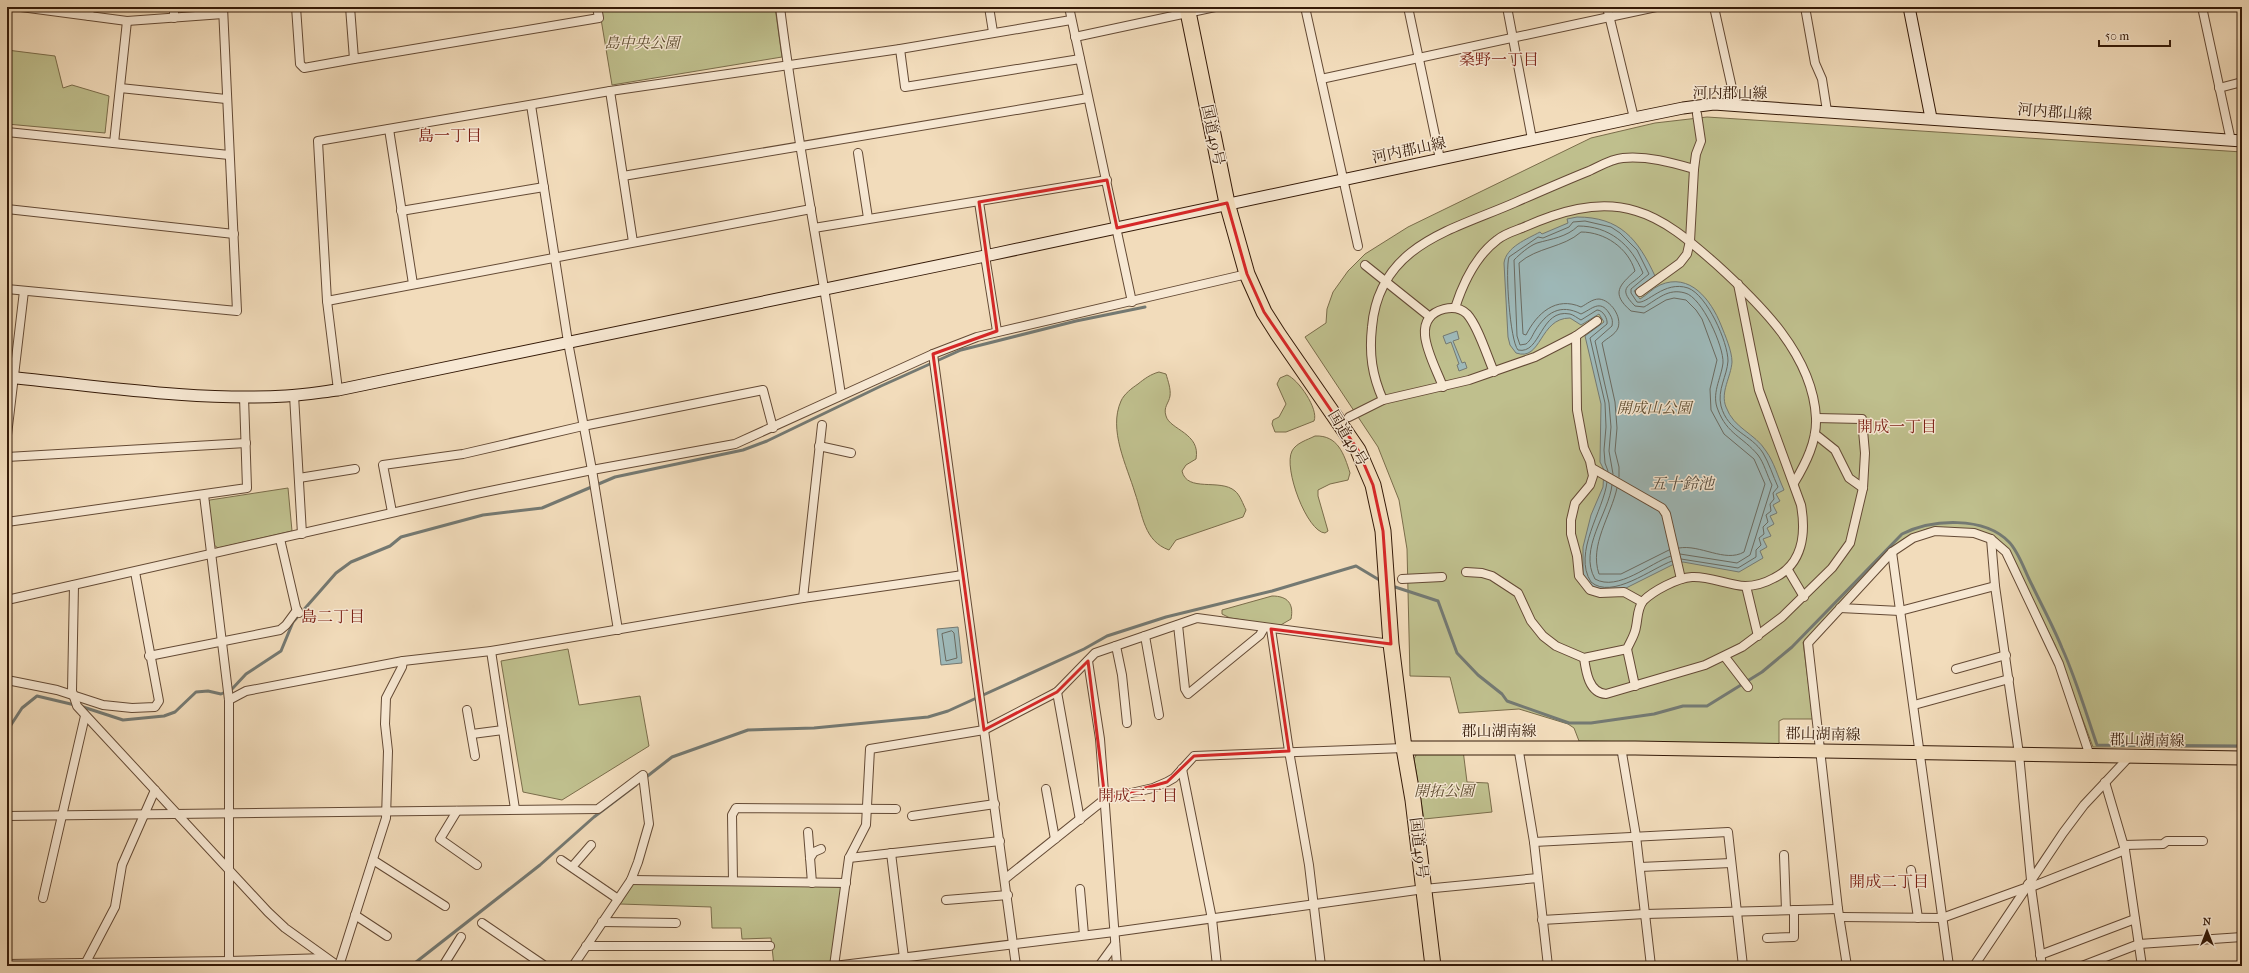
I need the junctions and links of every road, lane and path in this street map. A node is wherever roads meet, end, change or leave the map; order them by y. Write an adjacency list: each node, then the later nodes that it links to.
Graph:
1 (21, 7): 20 (street)
2 (90, 7): 23 (street)
3 (174, 7): 25 (street)
4 (296, 7): 33 (street)
5 (350, 7): 33 (street)
6 (597, 7): 33 (street)
7 (780, 7): 35 (street)
8 (989, 7): 28 (street)
9 (1069, 7): 26 (street)
10 (1215, 7): 21 (street)
11 (1305, 7): 36 (street)
12 (1408, 7): 32 (street)
13 (1507, 7): 30 (street)
14 (1607, 7): 24 (street)
15 (1656, 7): 24 (street)
16 (1714, 7): 44 (street)
17 (1805, 7): 45 (street)
18 (1909, 7): 48 (street)
19 (2202, 7): 39 (street)
20 (47, 9): 23 (street)
21 (1188, 10): 29 (street); 65 (highway, 国道49号)
22 (223, 11): 25 (street); 41 (street)
23 (90, 16): 27 (street)
24 (1609, 16): 30 (street); 47 (street)
25 (174, 18): 27 (street)
26 (1071, 20): 28 (street); 29 (street)
27 (127, 21): 38 (street)
28 (993, 32): 31 (street)
29 (1075, 38): 34 (street)
30 (1514, 38): 32 (street); 51 (street)
31 (900, 49): 34 (street); 35 (street)
32 (1418, 58): 36 (street); 58 (street)
33 (354, 59)
34 (1080, 59): 42 (street)
35 (787, 65): 40 (street); 55 (street)
36 (1321, 80): 61 (street)
37 (2242, 82): 39 (street)
38 (120, 88): 41 (street); 54 (street)
39 (2219, 88): 52 (street)
40 (610, 91): 43 (street); 60 (street)
41 (226, 98): 57 (street)
42 (1088, 98): 55 (street); 62 (street)
43 (531, 105): 49 (street); 63 (street)
44 (1736, 106): 45 (street, 河内郡山線); 47 (street, 河内郡山線)
45 (1827, 111): 48 (street, 河内郡山線)
46 (1697, 114): 59 (street)
47 (1634, 118): 51 (street, 河内郡山線)
48 (1931, 118): 52 (street, 河内郡山線)
49 (389, 129): 68 (street); 87 (street)
50 (7, 132): 54 (street)
51 (1532, 139): 58 (street, 河内郡山線)
52 (2231, 141): 53 (street, 河内郡山線)
53 (2242, 141)
54 (114, 143): 57 (street)
55 (802, 148): 60 (street); 67 (street)
56 (858, 153): 69 (street)
57 (229, 156): 72 (street)
58 (1440, 159): 61 (street, 河内郡山線)
59 (1694, 169): 73 (street); 80 (street)
60 (623, 176): 74 (street)
61 (1342, 179): 65 (street, 河内郡山線); 75 (street)
62 (1107, 180): 64 (street); 71 (street)
63 (544, 187): 68 (street); 77 (street)
64 (979, 202): 69 (street); 76 (street)
65 (1227, 203): 71 (street, 河内郡山線); 79 (highway, 国道49号)
66 (7, 209): 72 (street)
67 (811, 209): 70 (street); 74 (street)
68 (401, 211): 81 (street)
69 (868, 218): 70 (street)
70 (814, 228): 83 (street)
71 (1117, 228): 76 (street, 河内郡山線); 88 (street)
72 (234, 234): 85 (street)
73 (1690, 241): 82 (street); 86 (street); 89 (street)
74 (633, 242): 77 (street)
75 (1358, 246)
76 (986, 256): 83 (street, 河内郡山線); 92 (street)
77 (556, 258): 81 (street); 94 (street)
78 (1364, 265): 80 (street)
79 (1247, 274): 88 (street); 151 (highway, 国道49号)
80 (1385, 282): 90 (street); 103 (street)
81 (413, 284): 87 (street)
82 (1738, 284): 105 (street); 119 (street)
83 (825, 288): 94 (street, 河内郡山線); 101 (street)
84 (7, 289): 85 (street)
85 (24, 292): 97 (street)
86 (1640, 292)
87 (327, 301): 99 (street)
88 (1132, 302): 92 (street)
89 (1454, 308): 90 (street); 96 (street)
90 (1430, 317): 98 (street)
91 (1597, 321): 93 (street)
92 (997, 331): 95 (street)
93 (1576, 336): 96 (street); 116 (street)
94 (568, 342): 99 (street, 河内郡山線); 107 (street)
95 (933, 354): 101 (street); 132 (street)
96 (1494, 372): 98 (street)
97 (11, 377): 102 (street, 河内郡山線); 110 (street)
98 (1443, 387): 103 (street)
99 (338, 390): 100 (street, 河内郡山線)
100 (294, 396): 102 (street, 河内郡山線); 118 (street)
101 (841, 396): 108 (street)
102 (244, 397): 111 (street)
103 (1383, 400): 104 (street)
104 (1349, 417)
105 (1816, 418): 109 (street); 120 (street)
106 (822, 425): 112 (street)
107 (583, 426): 108 (street); 117 (street); 122 (street)
108 (773, 428): 117 (street)
109 (1815, 434): 119 (street); 120 (street)
110 (7, 435)
111 (246, 443): 114 (street); 121 (street)
112 (819, 446): 113 (street); 140 (street)
113 (851, 453)
114 (7, 458)
115 (355, 468): 118 (street)
116 (1592, 468): 134 (street); 142 (street)
117 (592, 470): 122 (street); 147 (street)
118 (299, 478): 124 (street)
119 (1794, 483): 129 (street)
120 (1863, 488): 139 (street)
121 (204, 495): 123 (street); 128 (street)
122 (392, 512): 124 (street)
123 (7, 522)
124 (302, 534): 125 (street)
125 (280, 539): 128 (street); 150 (street)
126 (1991, 539): 127 (street); 138 (street); 185 (street)
127 (1892, 552): 143 (street); 144 (street)
128 (211, 554): 130 (street); 150 (street)
129 (1788, 570): 137 (street); 139 (street)
130 (135, 572): 136 (street); 155 (street)
131 (1466, 572): 158 (street)
132 (964, 575): 140 (street); 175 (street)
133 (1442, 577): 135 (street)
134 (1681, 579): 137 (street); 142 (street)
135 (1402, 580)
136 (74, 585): 141 (street); 167 (street)
137 (1746, 586): 149 (street)
138 (1995, 586): 144 (street); 156 (street)
139 (1804, 597): 149 (street)
140 (803, 598): 147 (street)
141 (7, 600)
142 (1642, 602): 153 (street)
143 (1840, 608): 144 (street); 180 (street)
144 (1900, 611): 169 (street)
145 (1178, 625): 146 (street); 146 (street); 148 (street)
146 (1268, 628): 151 (street); 181 (street)
147 (618, 630): 154 (street)
148 (1144, 636): 152 (street); 171 (street)
149 (1758, 636): 157 (street)
150 (221, 640): 155 (street); 168 (street)
151 (1391, 644): 179 (highway, 国道49号)
152 (1116, 646): 160 (street); 173 (street)
153 (1627, 650): 158 (street); 164 (street)
154 (491, 651): 159 (street); 174 (street)
155 (150, 656): 167 (street)
156 (2006, 656): 161 (street); 162 (street)
157 (1725, 657): 164 (street); 165 (street)
158 (1584, 658): 164 (street)
159 (403, 661): 168 (street); 199 (street)
160 (1088, 661): 166 (street); 192 (street)
161 (1956, 669)
162 (2009, 679): 169 (street); 183 (street)
163 (7, 680): 167 (street)
164 (1635, 686)
165 (1748, 687)
166 (1057, 692): 175 (street); 205 (street)
167 (73, 696): 172 (street)
168 (229, 700): 198 (street)
169 (1914, 705): 182 (street)
170 (467, 710): 176 (street)
171 (1159, 715)
172 (85, 716): 191 (street); 200 (street)
173 (1127, 723)
174 (503, 730): 176 (street); 195 (street)
175 (984, 730): 193 (street); 194 (street)
176 (472, 734): 184 (street)
177 (1518, 746): 178 (main road, 郡山湖南線); 179 (main road, 郡山湖南線); 211 (street)
178 (1621, 747): 180 (main road, 郡山湖南線); 207 (street)
179 (1404, 748): 181 (street); 235 (highway, 国道49号)
180 (1821, 750): 182 (main road, 郡山湖南線); 244 (street)
181 (1289, 751): 188 (street); 240 (street)
182 (1921, 752): 183 (main road, 郡山湖南線); 248 (street)
183 (2019, 754): 185 (main road, 郡山湖南線); 233 (street)
184 (475, 756)
185 (2090, 756): 186 (main road, 郡山湖南線)
186 (2130, 756): 187 (main road, 郡山湖南線); 189 (street)
187 (2242, 758)
188 (1182, 769): 192 (street); 249 (street)
189 (2105, 782): 213 (street); 233 (street)
190 (1046, 789): 208 (street)
191 (155, 790): 201 (street); 202 (street)
192 (1105, 800): 205 (street); 255 (street)
193 (995, 804): 204 (street); 209 (street)
194 (867, 808): 196 (street); 218 (street); 230 (street)
195 (515, 809): 197 (street); 229 (street)
196 (896, 809)
197 (457, 811): 199 (street); 222 (street)
198 (230, 812): 199 (street); 202 (street); 225 (street)
199 (386, 812): 219 (street)
200 (62, 815): 201 (street); 203 (street); 237 (street)
201 (144, 815): 202 (street); 270 (street)
202 (177, 815): 225 (street)
203 (7, 816)
204 (912, 816)
205 (1080, 820): 208 (street)
206 (808, 832): 217 (street)
207 (1636, 836): 211 (street); 221 (street); 224 (street)
208 (1055, 839): 227 (street)
209 (1000, 841): 215 (street); 227 (street)
210 (2204, 841): 213 (street)
211 (1534, 842): 228 (street)
212 (591, 845): 223 (street)
213 (2124, 847): 233 (street); 250 (street)
214 (821, 849): 217 (street)
215 (891, 854): 218 (street); 268 (street)
216 (1784, 855): 242 (street)
217 (810, 858): 231 (street)
218 (849, 858): 232 (street)
219 (373, 860): 241 (street); 246 (street)
220 (561, 860): 223 (street)
221 (1731, 863): 224 (street); 243 (street)
222 (478, 865)
223 (572, 867): 238 (street)
224 (1640, 867): 245 (street)
225 (229, 870): 267 (street); 272 (street)
226 (1911, 870): 247 (street)
227 (1006, 878): 236 (street)
228 (1538, 878): 235 (street); 251 (street)
229 (631, 880): 230 (street); 238 (street)
230 (733, 881): 231 (street)
231 (812, 883): 232 (street)
232 (846, 883): 268 (street)
233 (2029, 885): 248 (street); 266 (street); 288 (street)
234 (1080, 889): 256 (street)
235 (1424, 889): 240 (street); 282 (highway, 国道49号)
236 (1008, 894): 239 (street); 261 (street)
237 (43, 898)
238 (618, 899): 252 (street)
239 (946, 900)
240 (1314, 904): 249 (street); 281 (street)
241 (445, 906)
242 (1790, 910): 243 (street); 244 (street); 260 (street)
243 (1736, 911): 245 (street); 285 (street)
244 (1839, 913): 247 (street); 286 (street)
245 (1645, 914): 251 (street); 284 (street)
246 (355, 915): 257 (street); 273 (street)
247 (1918, 918): 248 (street)
248 (1942, 918): 287 (street)
249 (1212, 919): 255 (street); 280 (street)
250 (2135, 919): 263 (street); 266 (street)
251 (1542, 920): 283 (street)
252 (602, 922): 254 (street); 264 (street)
253 (482, 923): 275 (street)
254 (676, 923)
255 (1114, 932): 256 (street); 262 (street)
256 (1084, 935): 261 (street)
257 (386, 936)
258 (461, 937): 274 (street)
259 (2242, 937): 263 (street)
260 (1767, 938)
261 (1014, 944): 268 (street); 277 (street)
262 (1115, 944): 278 (street); 279 (street)
263 (2139, 944): 290 (street); 291 (street)
264 (586, 946): 265 (street); 276 (street)
265 (770, 946)
266 (2040, 955): 289 (street)
267 (325, 958): 272 (street); 273 (street)
268 (904, 958)
269 (7, 964): 270 (street)
270 (85, 964): 271 (street)
271 (183, 964): 272 (street)
272 (229, 964)
273 (338, 966)
274 (444, 966)
275 (545, 966)
276 (573, 966)
277 (1016, 966)
278 (1099, 966)
279 (1117, 966)
280 (1217, 966)
281 (1321, 966)
282 (1433, 966)
283 (1548, 966)
284 (1651, 966)
285 (1743, 966)
286 (1847, 966)
287 (1949, 966)
288 (1974, 966)
289 (2042, 966)
290 (2082, 966)
291 (2142, 966)

